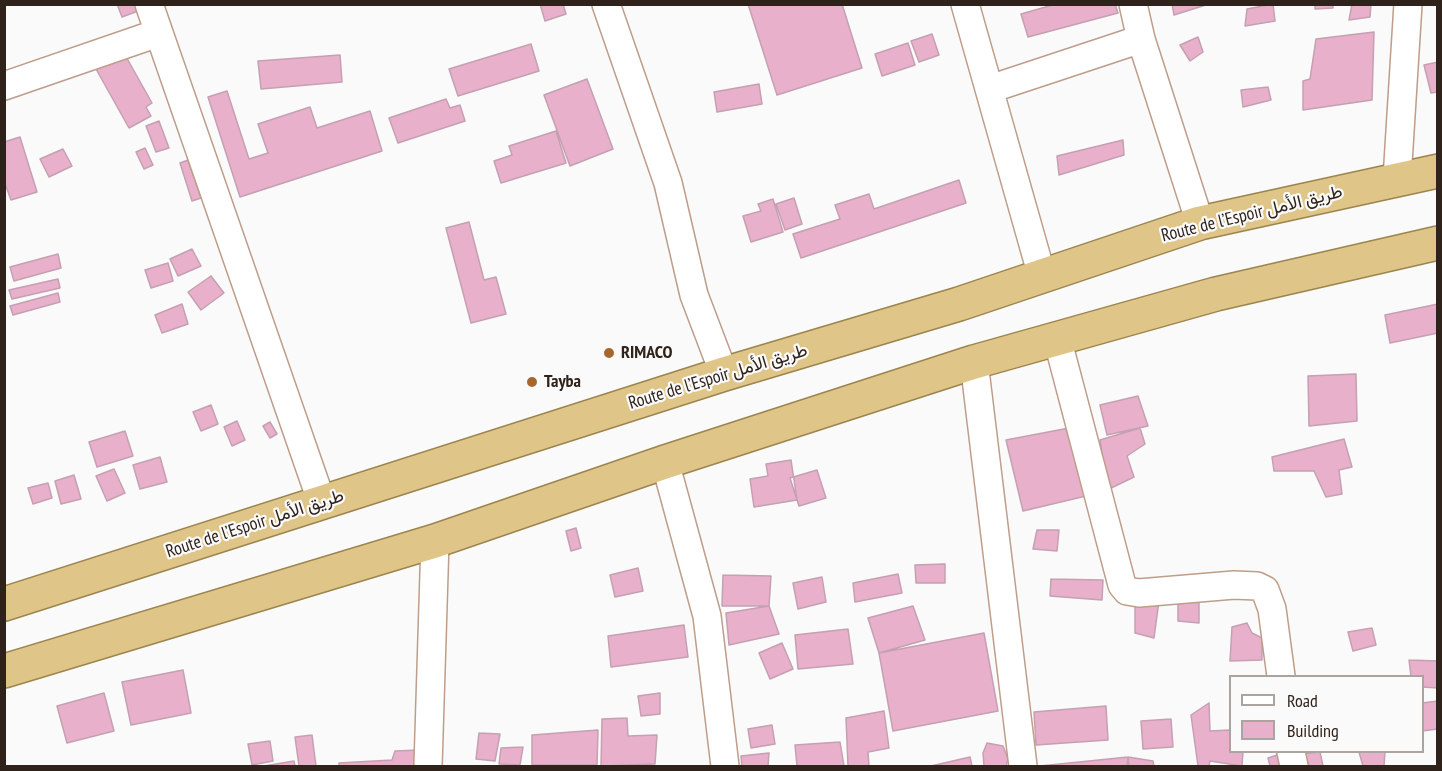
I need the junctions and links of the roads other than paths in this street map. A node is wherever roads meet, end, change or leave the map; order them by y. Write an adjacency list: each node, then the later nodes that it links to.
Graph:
1 (148, 4): 6 (street)
2 (606, 4): 17 (street)
3 (965, 4): 9 (street)
4 (1133, 4): 7 (street)
5 (1408, 4): 11 (street)
6 (158, 33): 8 (street); 19 (street)
7 (1141, 39): 9 (street); 12 (street)
8 (4, 86)
9 (990, 89): 14 (street)
10 (1437, 171): 11 (highway, Route de l’Espoir طريق الأمل)
11 (1397, 179): 12 (highway, Route de l’Espoir طريق الأمل)
12 (1200, 223): 14 (highway, Route de l’Espoir طريق الأمل)
13 (1437, 243): 15 (highway)
14 (1042, 276): 17 (highway, Route de l’Espoir طريق الأمل)
15 (1057, 338): 16 (highway); 23 (street)
16 (974, 362): 18 (highway); 26 (street)
17 (724, 374): 19 (highway, Route de l’Espoir طريق الأمل)
18 (665, 462): 20 (highway); 25 (street)
19 (322, 503): 21 (highway, Route de l’Espoir طريق الأمل)
20 (435, 541): 22 (highway); 24 (street)
21 (4, 604)
22 (4, 671)
23 (1281, 675)
24 (428, 766)
25 (725, 766)
26 (1023, 766)

